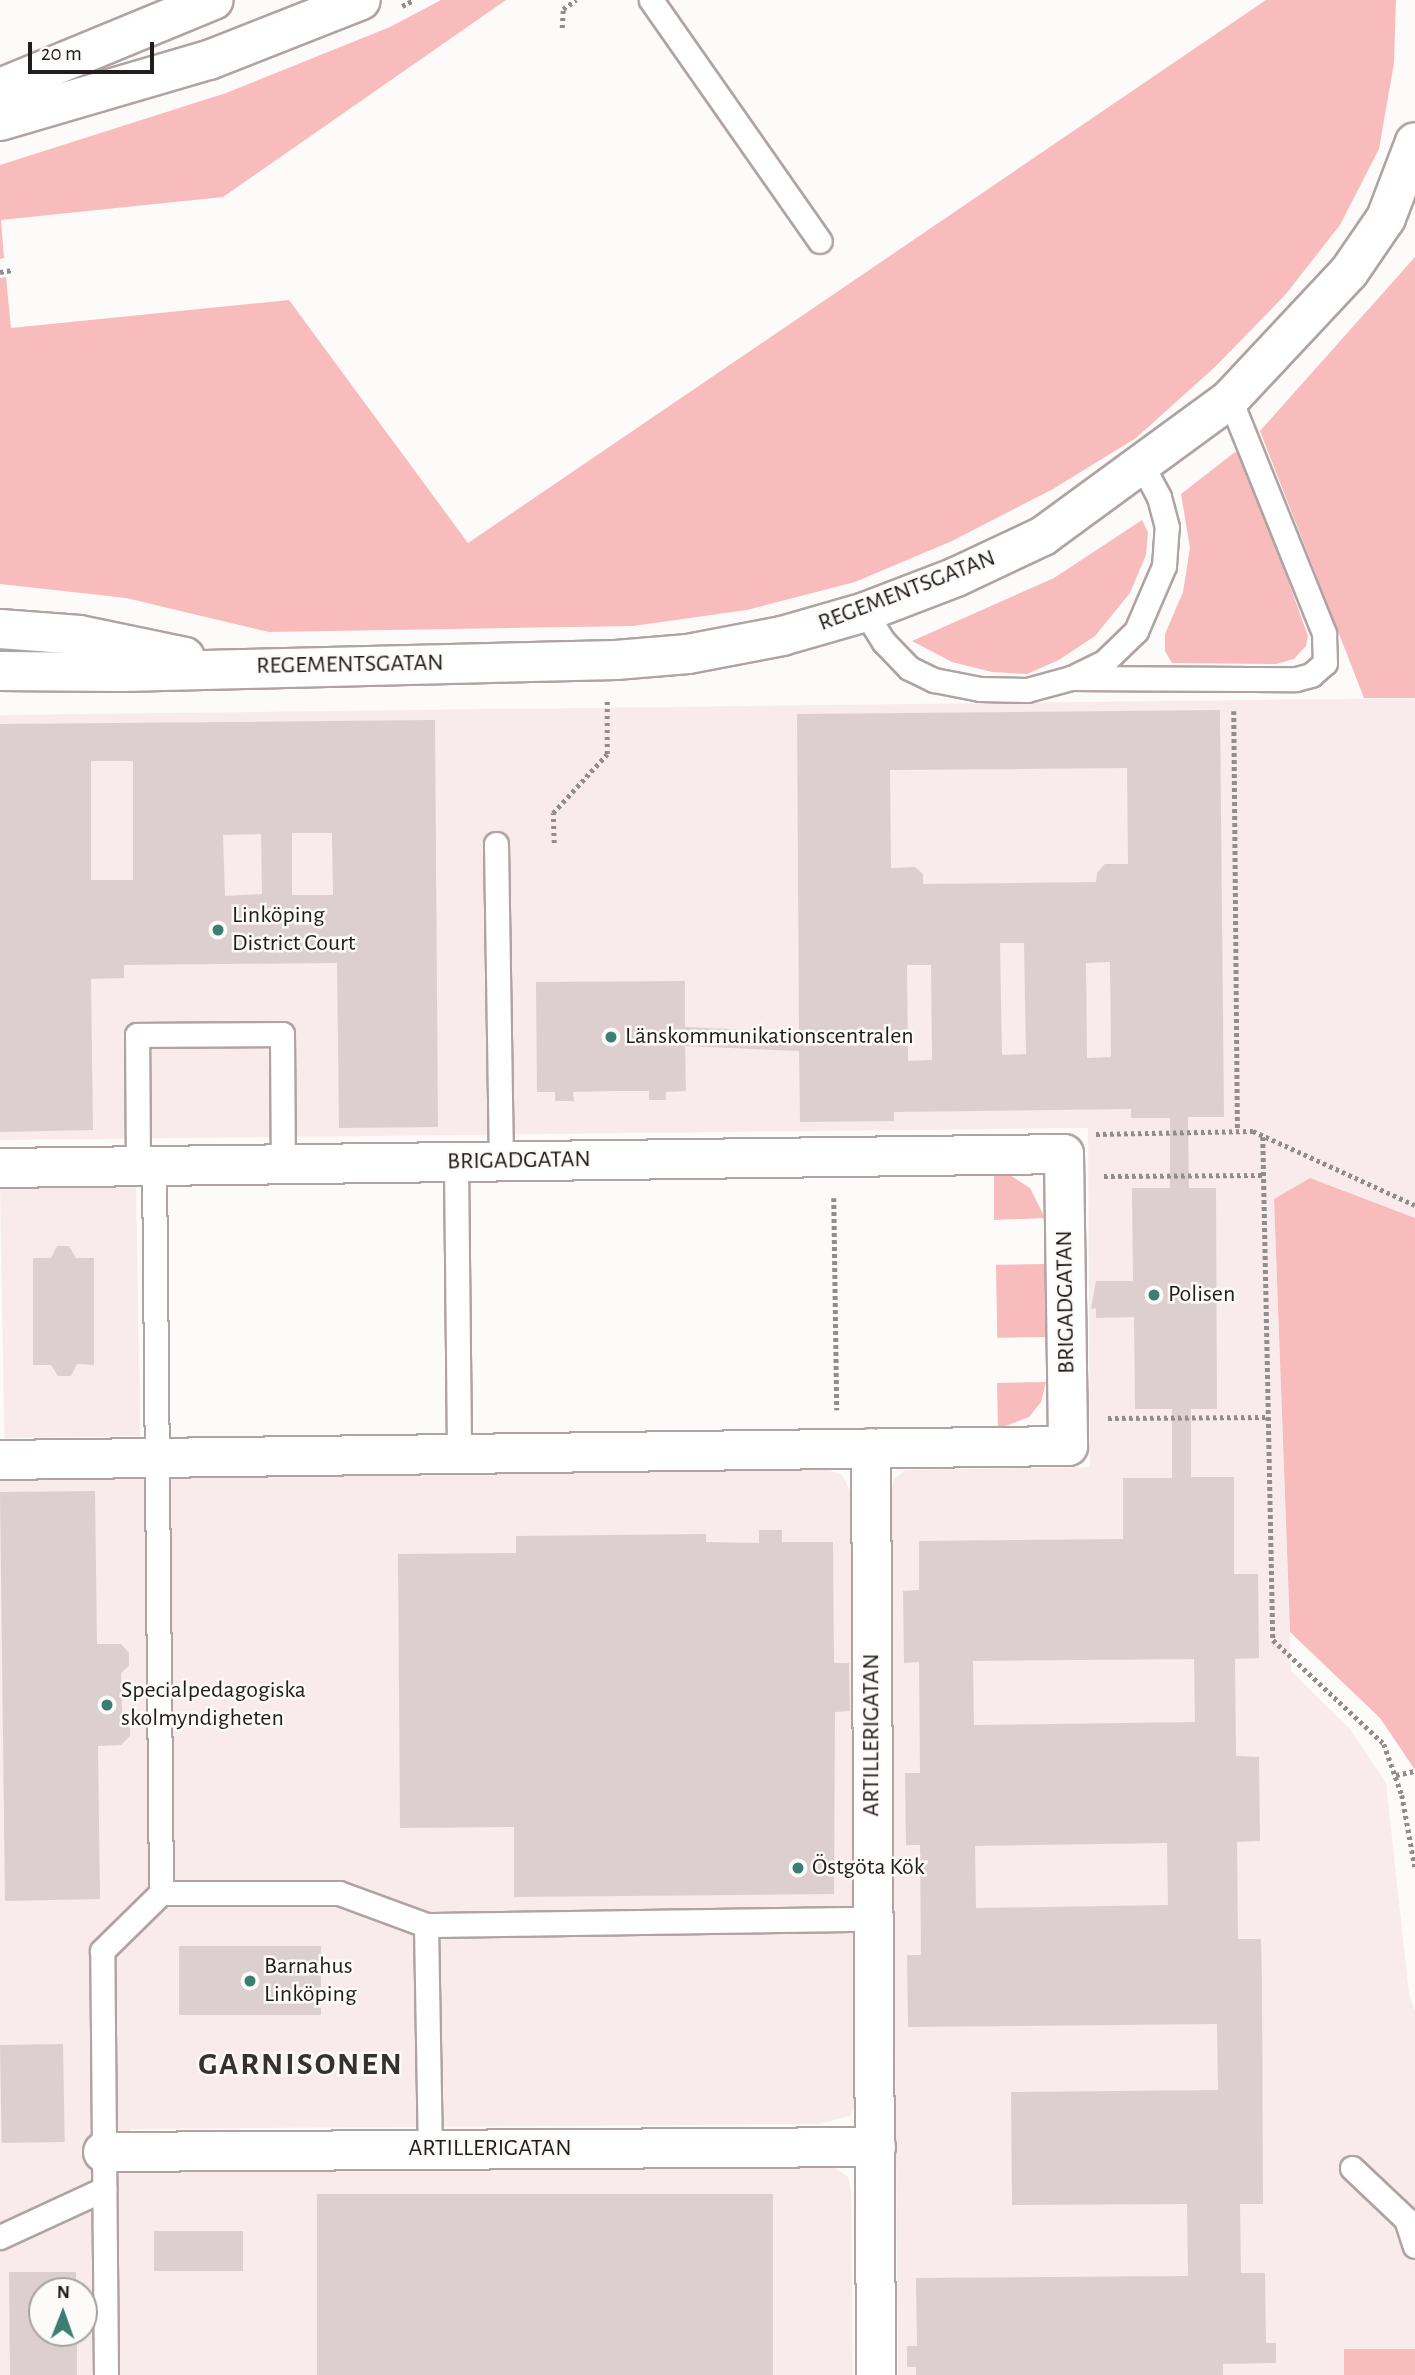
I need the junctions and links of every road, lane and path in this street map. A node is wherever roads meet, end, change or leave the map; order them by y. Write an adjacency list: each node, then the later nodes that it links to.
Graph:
1 (214, 0): 6 (street)
2 (361, 0): 7 (street)
3 (576, 0): 5 (path)
4 (651, 0): 9 (lane)
5 (562, 28)
6 (0, 88)
7 (0, 121)
8 (1415, 142): 12 (street, REGEMENTSGATAN)
9 (820, 241)
10 (13, 270): 11 (path)
11 (0, 272)
12 (1230, 399): 13 (street, REGEMENTSGATAN); 19 (lane)
13 (1143, 467): 14 (street, REGEMENTSGATAN); 18 (lane)
14 (865, 612): 16 (street, REGEMENTSGATAN); 18 (lane)
15 (0, 629): 16 (street, REGEMENTSGATAN)
16 (217, 667): 17 (street, REGEMENTSGATAN)
17 (0, 671)
18 (1071, 678): 19 (lane)
19 (1234, 679): 25 (path)
20 (617, 695): 22 (path)
21 (595, 696): 22 (path)
22 (607, 696): 23 (path)
23 (554, 843)
24 (496, 844): 28 (lane)
25 (1238, 1130): 26 (path); 31 (path)
26 (1263, 1137): 34 (path); 35 (path)
27 (833, 1157): 28 (street, BRIGADGATAN); 31 (street, BRIGADGATAN); 38 (path)
28 (501, 1161): 29 (street, BRIGADGATAN)
29 (456, 1162): 30 (street, BRIGADGATAN); 39 (lane)
30 (283, 1164): 32 (street, BRIGADGATAN); 32 (lane)
31 (1064, 1165): 34 (path); 37 (street, BRIGADGATAN)
32 (146, 1166): 33 (street, BRIGADGATAN); 40 (lane)
33 (0, 1168)
34 (1264, 1175): 36 (path)
35 (1415, 1205)
36 (1268, 1417): 37 (path); 43 (path)
37 (1068, 1418): 38 (street, BRIGADGATAN)
38 (855, 1448): 39 (street, BRIGADGATAN); 46 (street, ARTILLERIGATAN)
39 (459, 1454): 40 (street, BRIGADGATAN)
40 (155, 1458): 41 (street, BRIGADGATAN); 45 (lane)
41 (0, 1460)
42 (1415, 1771): 43 (path)
43 (1396, 1774): 44 (path)
44 (1415, 1867)
45 (161, 1893): 47 (lane); 51 (lane)
46 (873, 1919): 47 (lane); 48 (street, ARTILLERIGATAN)
47 (426, 1925): 49 (lane)
48 (876, 2147): 49 (street, ARTILLERIGATAN); 55 (street, ARTILLERIGATAN)
49 (430, 2149): 51 (street, ARTILLERIGATAN)
50 (1352, 2168): 53 (lane)
51 (103, 2170): 52 (lane); 54 (lane)
52 (0, 2237)
53 (1415, 2246)
54 (106, 2375)
55 (876, 2375)

